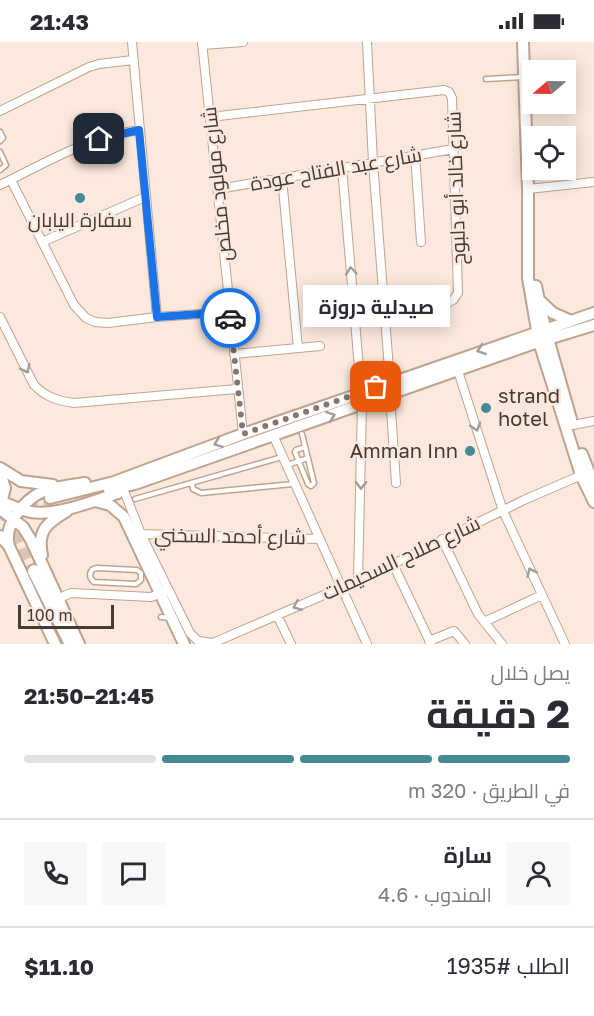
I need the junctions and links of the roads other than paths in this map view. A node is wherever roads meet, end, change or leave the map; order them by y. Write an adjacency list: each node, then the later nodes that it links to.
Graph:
1 (132, 42): 6 (street)
2 (243, 42): 5 (street)
3 (367, 42): 10 (street)
4 (523, 42): 7 (street)
5 (202, 44): 13 (street, شارع مولود مخلص)
6 (133, 60): 11 (street); 14 (street)
7 (524, 60)
8 (522, 77): 9 (lane)
9 (486, 79)
10 (370, 99): 13 (street, شارع خالد أبو دلبوح); 17 (street, شارع خالد أبو دلبوح); 20 (street)
11 (0, 111)
12 (525, 114): 27 (street)
13 (210, 117): 26 (street, شارع مولود مخلص)
14 (139, 130): 24 (street); 28 (street)
15 (0, 132): 16 (lane)
16 (0, 141)
17 (454, 149): 19 (street, شارع عبد الفتاح عودة); 33 (street, شارع خالد أبو دلبوح)
18 (0, 152): 22 (lane)
19 (415, 154): 20 (street, شارع عبد الفتاح عودة); 30 (street)
20 (373, 162): 21 (street, شارع عبد الفتاح عودة); 33 (street)
21 (342, 167): 23 (street, شارع عبد الفتاح عودة); 47 (street, one-way to 21)
22 (1, 169): 24 (lane)
23 (282, 178): 26 (street, شارع عبد الفتاح عودة); 42 (street)
24 (6, 182): 29 (street)
25 (594, 182): 27 (street)
26 (218, 189): 34 (street, شارع مولود مخلص)
27 (528, 189): 31 (street)
28 (145, 197): 29 (street); 37 (street)
29 (42, 242): 37 (street)
30 (421, 242)
31 (528, 266): 32 (street); 40 (street)
32 (540, 301): 38 (street); 40 (street)
33 (384, 308): 45 (street)
34 (230, 312): 37 (street); 43 (street, شارع مولود مخلص)
35 (594, 313): 38 (street)
36 (0, 317): 46 (street, one-way to 46)
37 (157, 317)
38 (569, 320): 40 (street)
39 (594, 325): 40 (street)
40 (542, 335): 44 (street); 45 (street, one-way to 45); 51 (street); 62 (street)
41 (320, 346): 42 (street)
42 (298, 348): 43 (street)
43 (234, 354): 46 (street, شارع مولود مخلص)
44 (458, 371): 48 (street); 76 (street, one-way to 76)
45 (390, 382): 47 (street)
46 (237, 389): 52 (street, شارع مولود مخلص)
47 (361, 392): 52 (street)
48 (390, 396): 49 (street); 65 (street)
49 (362, 405): 54 (street, one-way to 49); 86 (street, one-way to 86)
50 (594, 420): 51 (street)
51 (573, 425): 62 (street)
52 (243, 434): 59 (street, one-way to 59)
53 (302, 434): 55 (lane)
54 (273, 435): 57 (street); 59 (street)
55 (305, 447): 56 (lane); 58 (lane)
56 (308, 458): 58 (lane); 58 (lane)
57 (284, 461): 58 (lane); 63 (lane); 64 (street)
58 (299, 461)
59 (175, 465): 67 (street); 68 (street); 71 (street)
60 (0, 468): 67 (street)
61 (0, 473): 73 (street)
62 (584, 474): 66 (street); 72 (street); 76 (street, شارع صلاح السحيمات)
63 (192, 483): 64 (lane); 69 (lane)
64 (294, 483): 80 (street)
65 (396, 483)
66 (594, 485)
67 (63, 486): 75 (street)
68 (124, 491): 70 (street); 78 (street, شارع صلاح السحيمات)
69 (135, 499)
70 (95, 501): 74 (street); 85 (street)
71 (50, 502)
72 (594, 502)
73 (1, 505): 75 (street); 77 (street)
74 (74, 506): 75 (street); 84 (street)
75 (20, 509): 77 (street)
76 (503, 511): 81 (street, شارع صلاح السحيمات); 90 (street, one-way to 76)
77 (13, 519): 82 (street); 84 (street)
78 (141, 534): 80 (street, شارع أحمد السخني); 89 (street, شارع صلاح السحيمات)
79 (0, 536): 82 (street)
80 (318, 539): 88 (street)
81 (442, 540): 83 (street, شارع صلاح السحيمات); 94 (street)
82 (9, 546): 96 (street)
83 (393, 564): 86 (street, شارع صلاح السحيمات); 95 (street)
84 (36, 570): 92 (street); 97 (main road); 98 (main road)
85 (147, 579): 87 (lane); 87 (lane); 89 (street)
86 (358, 580): 88 (street, شارع صلاح السحيمات)
87 (133, 584): 91 (lane)
88 (341, 587): 93 (street, شارع صلاح السحيمات, one-way to 93); 103 (street)
89 (164, 592): 91 (street); 100 (street); 101 (street, شارع صلاح السحيمات)
90 (542, 595): 94 (street); 106 (street)
91 (132, 596): 92 (street)
92 (59, 602): 99 (street)
93 (277, 615): 101 (street, شارع صلاح السحيمات); 102 (street)
94 (484, 622): 105 (street)
95 (430, 643): 104 (street)
96 (55, 644)
97 (62, 644)
98 (71, 644)
99 (79, 644)
100 (184, 644)
101 (213, 644)
102 (291, 644)
103 (367, 644)
104 (465, 644)
105 (502, 644)
106 (565, 644)

